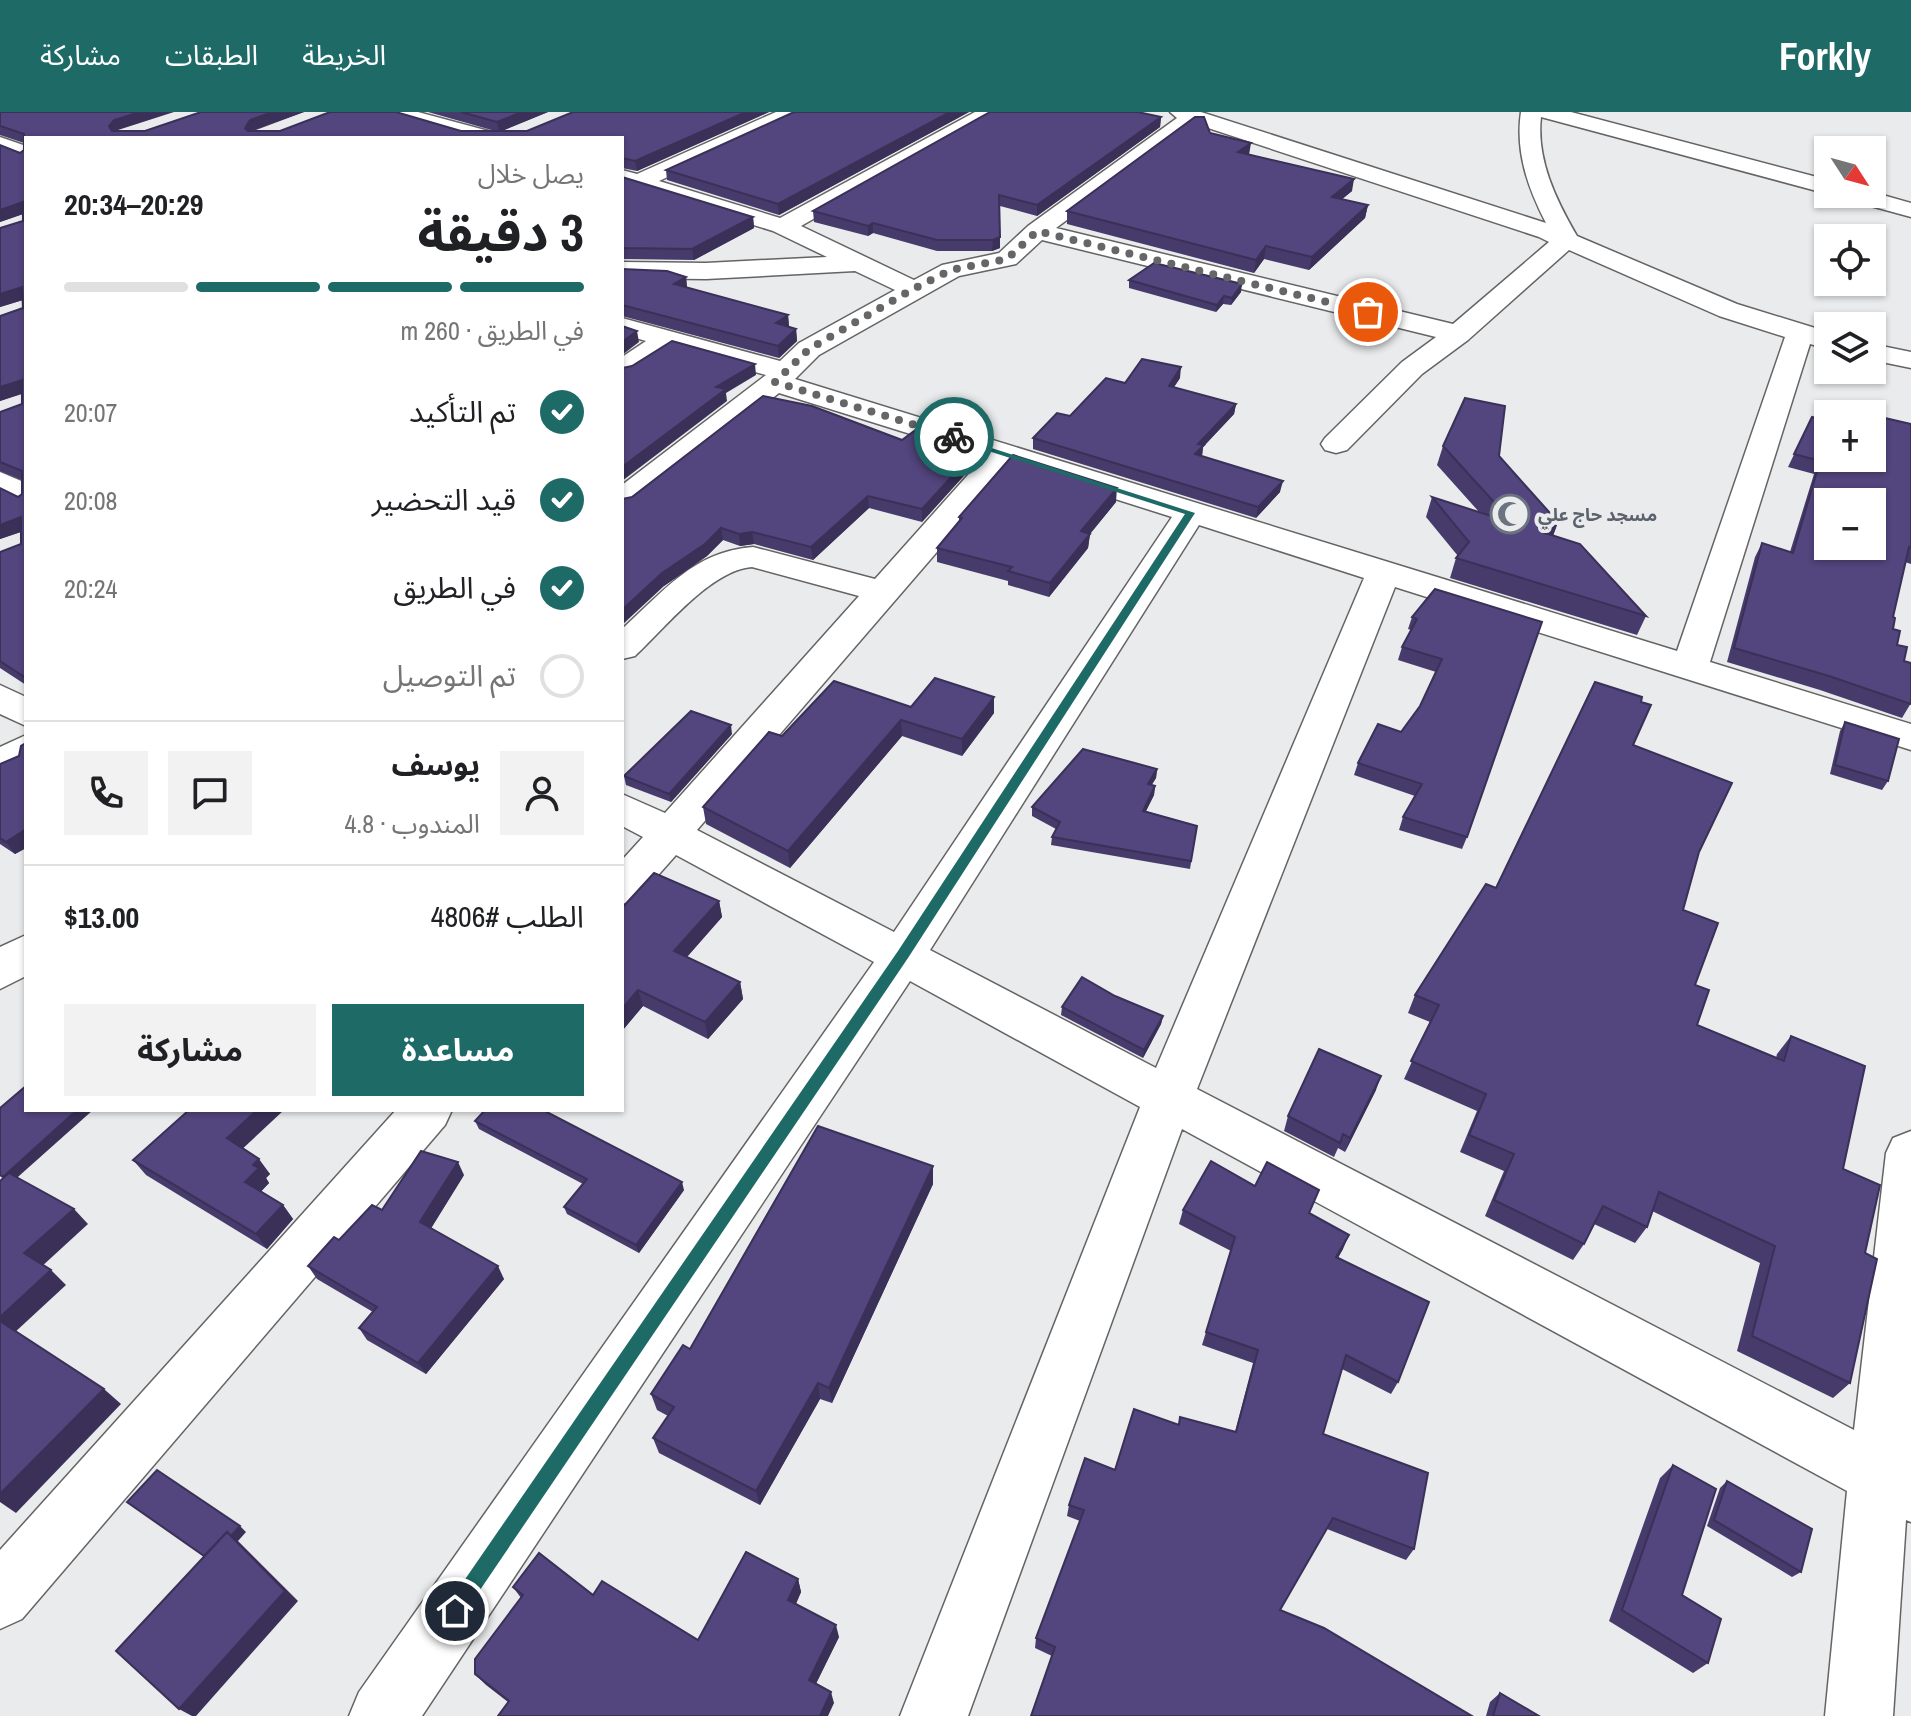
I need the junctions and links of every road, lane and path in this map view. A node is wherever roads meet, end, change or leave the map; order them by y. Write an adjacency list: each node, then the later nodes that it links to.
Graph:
1 (394, 112): 7 (street)
2 (793, 112): 11 (street)
3 (991, 112): 15 (street)
4 (1531, 112): 17 (street)
5 (1547, 112): 12 (street)
6 (1186, 114): 16 (street); 17 (street)
7 (424, 115): 8 (street)
8 (482, 136)
9 (0, 144): 10 (street)
10 (24, 152)
11 (630, 179): 15 (street)
12 (1814, 183)
13 (1886, 203): 14 (street)
14 (1911, 210)
15 (782, 226): 18 (street)
16 (1037, 231): 20 (street); 22 (street)
17 (1567, 239): 22 (street); 23 (street)
18 (862, 263): 19 (street); 20 (street)
19 (624, 270)
20 (913, 289): 28 (street)
21 (624, 327): 24 (street)
22 (1458, 334): 29 (street)
23 (1814, 338): 38 (street)
24 (669, 339): 27 (street); 28 (street)
25 (1886, 355): 26 (street)
26 (1911, 360)
27 (624, 368)
28 (780, 376): 30 (street); 33 (street)
29 (1336, 444)
30 (1005, 453): 34 (street); 36 (street)
31 (0, 481): 32 (street)
32 (24, 495)
33 (624, 498)
34 (1191, 513): 35 (street); 48 (street)
35 (1383, 574): 38 (street); 50 (street)
36 (882, 592): 37 (street); 45 (street)
37 (624, 646)
38 (1690, 668): 41 (street)
39 (0, 697): 40 (street)
40 (24, 713)
41 (1911, 737)
42 (24, 749): 43 (street)
43 (0, 765)
44 (624, 809): 45 (street)
45 (670, 833): 46 (street); 48 (street)
46 (624, 886)
47 (24, 953): 49 (street)
48 (903, 955): 50 (street); 55 (street)
49 (0, 971)
50 (1168, 1099): 53 (street); 56 (street)
51 (425, 1112): 54 (street)
52 (1911, 1153): 53 (street)
53 (1895, 1484): 57 (street)
54 (0, 1597)
55 (383, 1716)
56 (934, 1716)
57 (1859, 1716)

